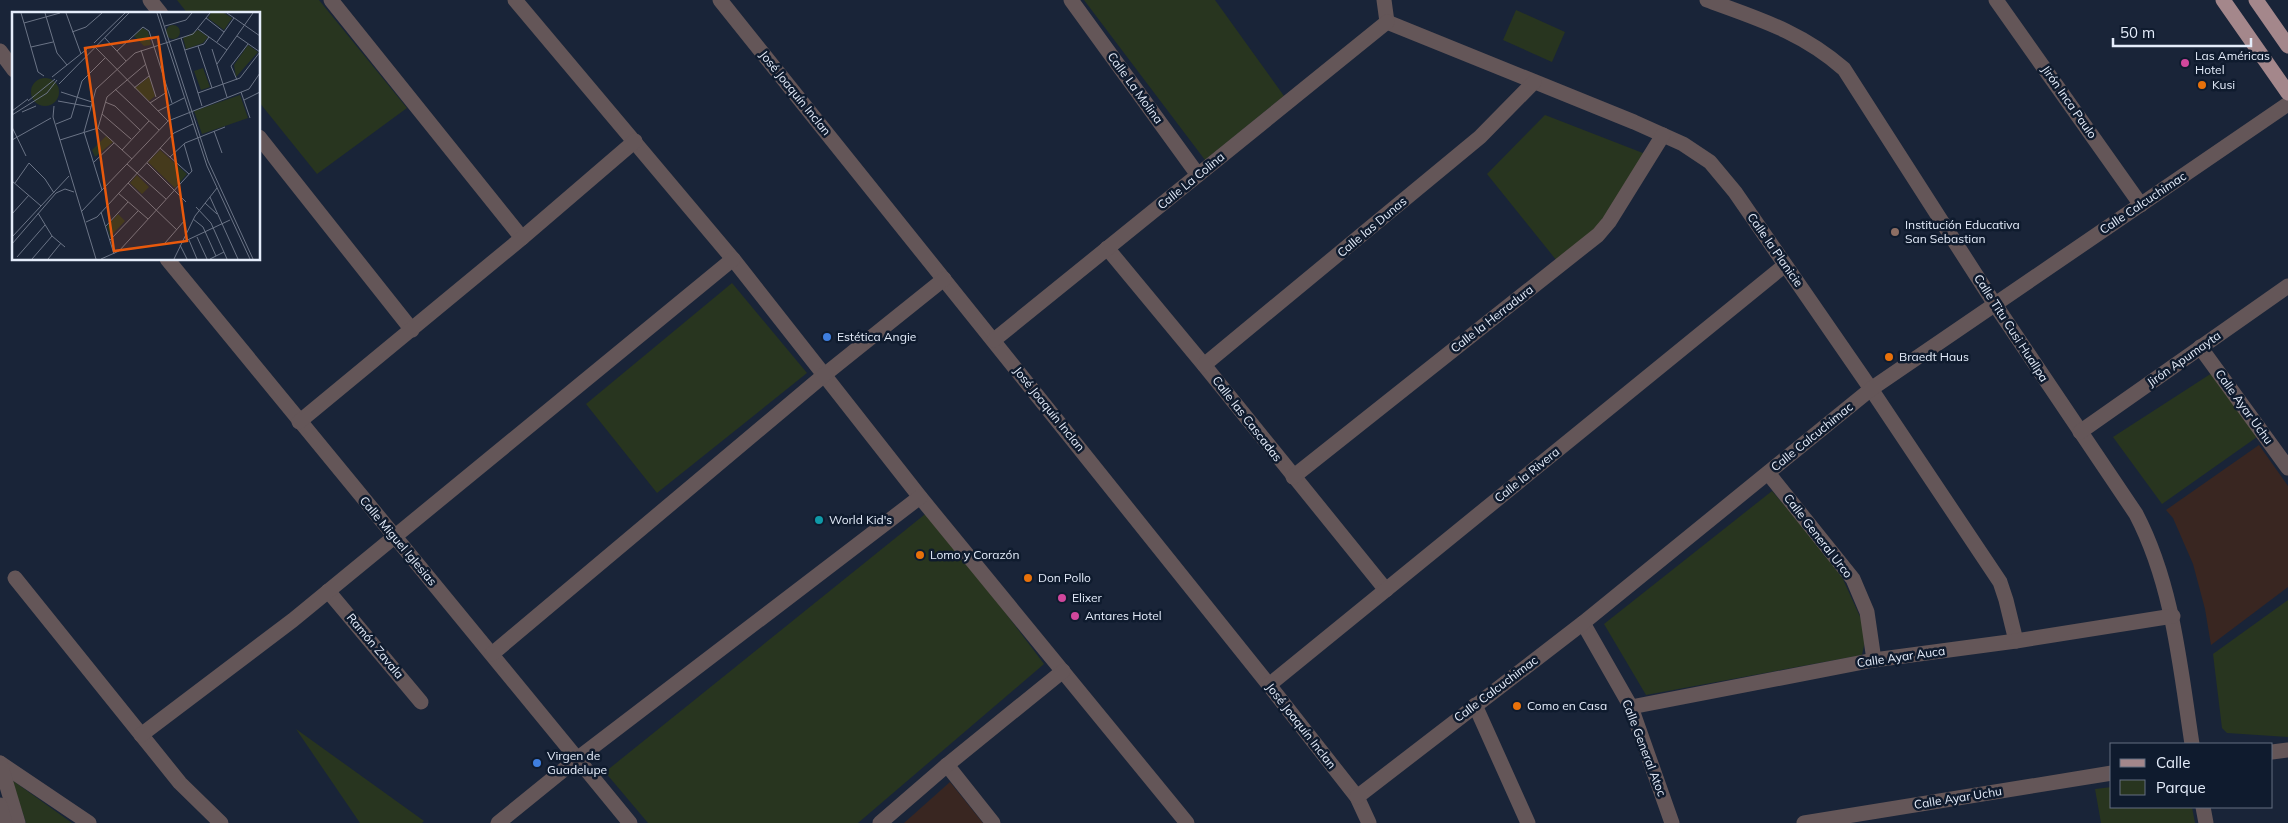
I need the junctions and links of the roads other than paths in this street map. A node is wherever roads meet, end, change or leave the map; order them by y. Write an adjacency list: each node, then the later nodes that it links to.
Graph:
1 (150, 0): 11 (street)
2 (331, 0): 24 (street)
3 (515, 0): 21 (street)
4 (720, 0): 29 (street, José Joaquín Inclan)
5 (1071, 0): 22 (street, Calle La Molina)
6 (1384, 0): 12 (street)
7 (1707, 0): 31 (street, Calle Titu Cusi Huallpa)
8 (1996, 0): 23 (street, Jirón Inca Paulo)
9 (2256, 0): 13 (main road)
10 (2225, 1): 17 (main road)
11 (159, 12)
12 (1387, 22): 16 (street, Calle la Planicie); 22 (street, Calle La Colina)
13 (2288, 46)
14 (0, 51): 15 (street)
15 (12, 67)
16 (1534, 82): 19 (street, Calle la Planicie); 35 (street, Calle las Dunas)
17 (2288, 92)
18 (2288, 104): 23 (street, Calle Calcuchimac)
19 (1663, 135): 28 (street, Calle la Planicie); 42 (street, Calle la Herradura)
20 (260, 138): 32 (street)
21 (635, 141): 24 (street); 26 (street)
22 (1198, 175): 25 (street, Calle La Colina)
23 (2141, 205): 31 (street, Calle Calcuchimac)
24 (522, 238): 32 (street)
25 (1107, 248): 33 (street, Calle La Colina); 35 (street, Calle las Cascadas)
26 (732, 259): 36 (street); 44 (street)
27 (168, 260): 38 (street, Calle Miguel Iglesias)
28 (1785, 265): 37 (street, Calle la Planicie); 46 (street, Calle la Rivera)
29 (944, 279): 33 (street, José Joaquín Inclan); 36 (street)
30 (2288, 286): 34 (street, Jirón Apumayta)
31 (1994, 303): 37 (street, Calle Calcuchimac); 39 (street, Calle Titu Cusi Huallpa)
32 (412, 330): 38 (street)
33 (994, 340): 54 (street, José Joaquín Inclan)
34 (2200, 347): 39 (street, Jirón Apumayta); 40 (street, Calle Ayar Uchu)
35 (1204, 365): 42 (street, Calle las Cascadas)
36 (823, 376): 43 (street); 51 (street)
37 (1871, 389): 41 (street, Calle Calcuchimac); 50 (street, Calle la Planicie)
38 (299, 422): 44 (street, Calle Miguel Iglesias)
39 (2080, 432): 48 (street, Calle Titu Cusi Huallpa)
40 (2288, 468)
41 (1768, 474): 49 (street, Calle Calcuchimac); 52 (street, Calle General Urco)
42 (1293, 477): 46 (street, Calle las Cascadas)
43 (920, 497): 53 (street); 62 (street)
44 (394, 536): 47 (street); 51 (street, Calle Miguel Iglesias)
45 (15, 578): 58 (street)
46 (1386, 590): 54 (street, Calle la Rivera)
47 (328, 591): 55 (street, Ramón Zavala); 58 (street)
48 (2173, 616): 50 (street, Calle Ayar Auca); 59 (street, Calle Titu Cusi Huallpa)
49 (1583, 624): 56 (street, Calle Calcuchimac); 57 (street, Calle General Atoc)
50 (2016, 641): 52 (street, Calle Ayar Auca)
51 (492, 654): 62 (street, Calle Miguel Iglesias)
52 (1874, 660): 57 (street, Calle Ayar Auca)
53 (1063, 671): 64 (street); 77 (street)
54 (1269, 685): 66 (street, José Joaquín Inclan)
55 (421, 702)
56 (1475, 704): 66 (street, Calle Calcuchimac); 79 (street)
57 (1631, 707): 80 (street, Calle General Atoc)
58 (141, 735): 72 (street)
59 (2192, 743)
60 (2288, 750): 61 (street)
61 (2273, 752)
62 (577, 759): 73 (street); 74 (street, Calle Miguel Iglesias)
63 (0, 763): 70 (street); 71 (street)
64 (947, 765): 75 (street); 76 (street)
65 (2110, 773): 81 (street, Calle Ayar Uchu)
66 (1357, 797): 78 (street, José Joaquín Inclan)
67 (0, 805): 69 (street)
68 (2203, 808): 82 (street)
69 (5, 823)
70 (18, 823)
71 (89, 823)
72 (221, 823)
73 (498, 823)
74 (630, 823)
75 (880, 823)
76 (994, 823)
77 (1187, 823)
78 (1368, 823)
79 (1528, 823)
80 (1672, 823)
81 (1804, 823)
82 (2206, 823)

